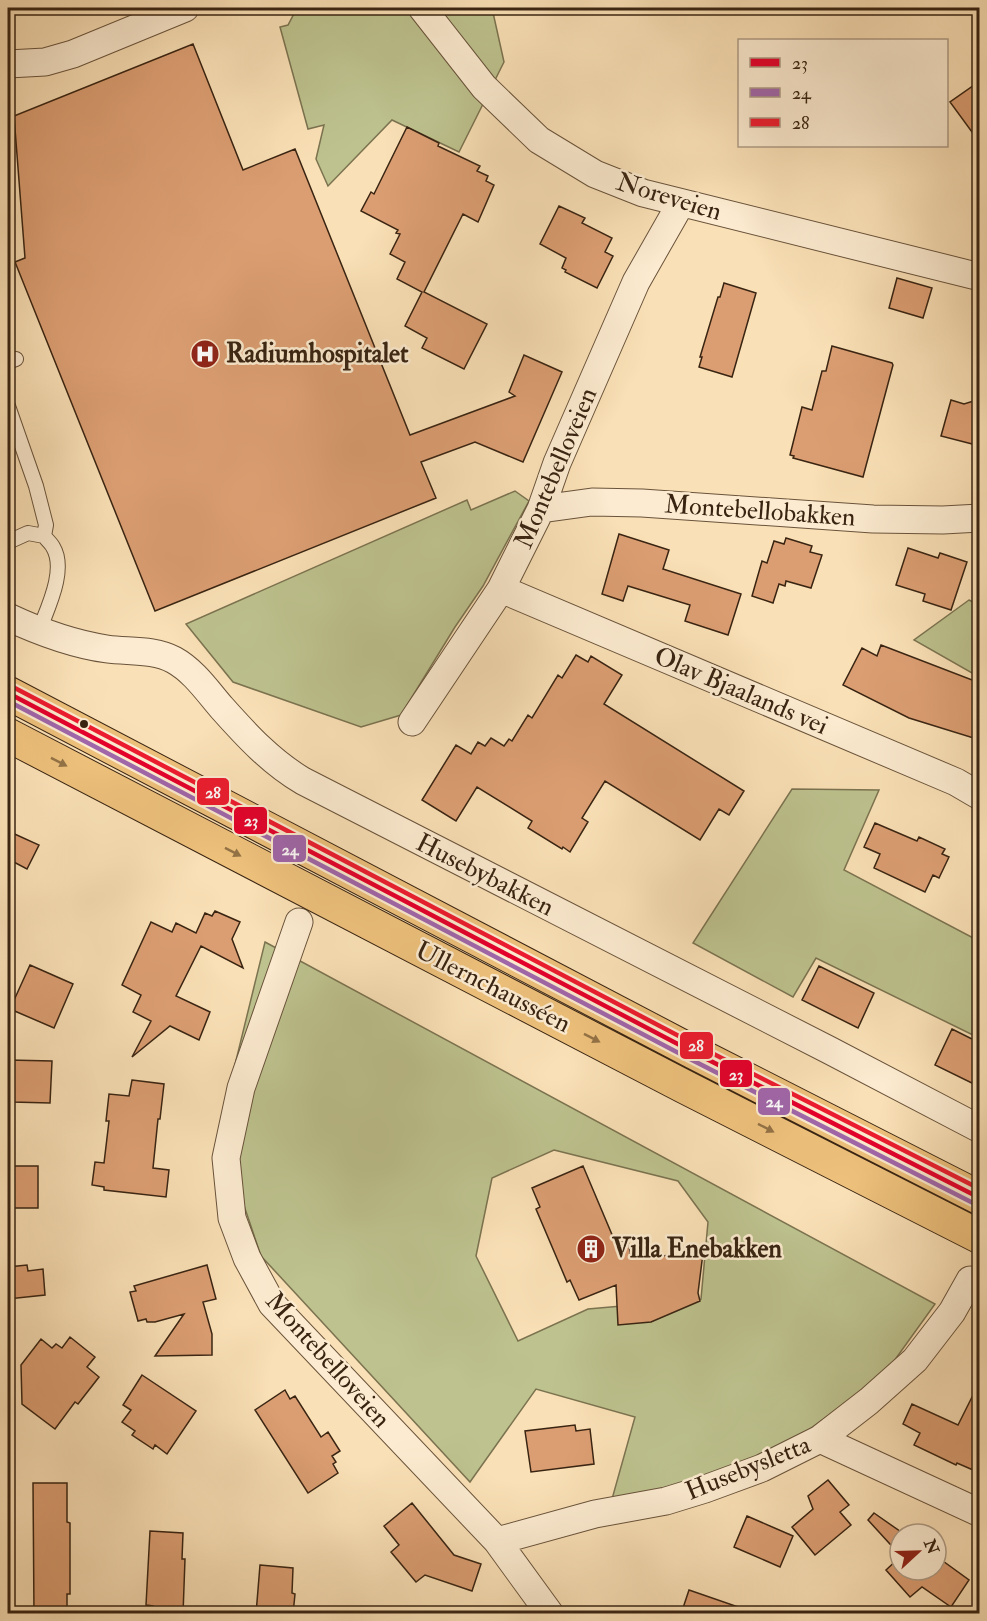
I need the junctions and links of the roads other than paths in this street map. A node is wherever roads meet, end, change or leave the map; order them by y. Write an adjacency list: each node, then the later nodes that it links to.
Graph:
1 (185, 8): 3 (street)
2 (422, 8): 4 (street, Noreveien)
3 (8, 64)
4 (681, 203): 5 (street, Noreveien); 7 (street, Montebelloveien)
5 (980, 277)
6 (8, 406): 9 (lane)
7 (541, 509): 8 (street, Montebellobakken); 11 (street, Montebelloveien)
8 (980, 518)
9 (44, 536): 10 (lane); 13 (lane)
10 (8, 542)
11 (501, 589): 15 (street, Montebelloveien); 17 (street, Olav Bjaalands vei)
12 (8, 617): 13 (street, Husebybakken)
13 (39, 632): 19 (street, Husebybakken)
14 (8, 693): 20 (highway, Ullernchausséen)
15 (412, 722)
16 (8, 735): 21 (highway, Ullernchausséen, one-way to 21)
17 (980, 796)
18 (298, 921): 25 (street, Montebelloveien)
19 (980, 1129)
20 (980, 1198)
21 (980, 1237)
22 (970, 1280): 23 (street, Husebysletta)
23 (820, 1439): 24 (street); 25 (street, Husebysletta)
24 (980, 1513)
25 (497, 1541): 26 (street, Montebelloveien)
26 (550, 1614)

